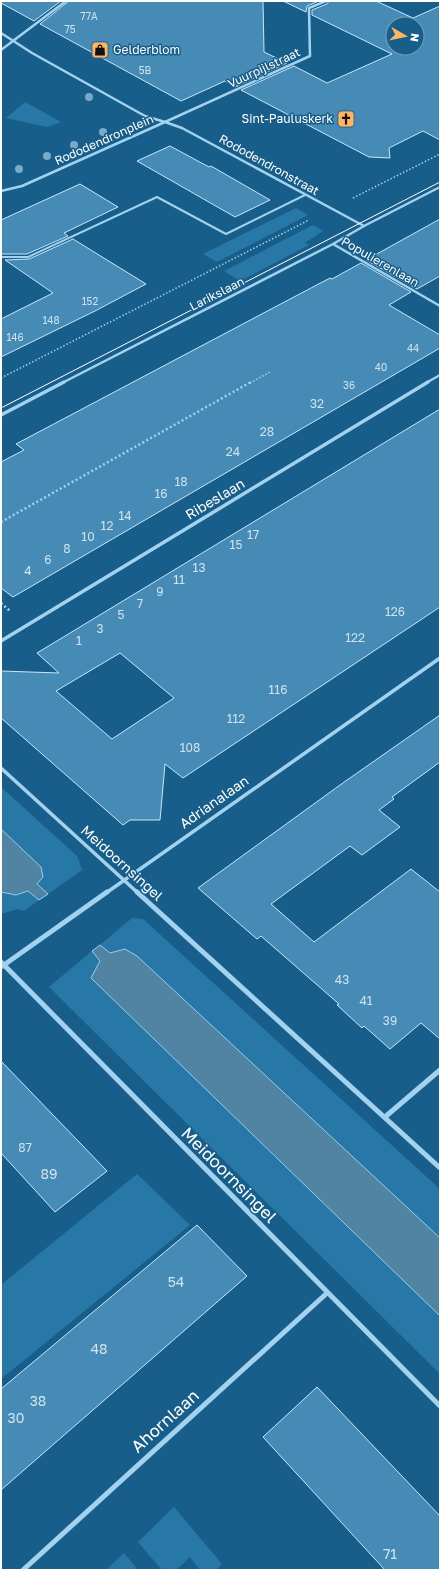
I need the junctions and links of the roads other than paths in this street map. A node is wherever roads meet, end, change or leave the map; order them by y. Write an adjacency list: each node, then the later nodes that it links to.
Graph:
1 (66, 1): 4 (street)
2 (326, 1): 6 (street, Vuurpijlstraat)
3 (1, 33): 4 (street, Rododendronplein)
4 (13, 41): 5 (street); 6 (street, Rododendronplein)
5 (1, 50)
6 (164, 122): 8 (street, Rododendronplein); 9 (street, Rododendronstraat)
7 (440, 187): 10 (street, Larikslaan)
8 (1, 190)
9 (305, 195): 10 (street, Rododendronstraat); 12 (lane)
10 (364, 226): 11 (street, Larikslaan)
11 (333, 244): 13 (street, Populierenlaan); 15 (street, Larikslaan)
12 (1, 257)
13 (440, 306)
14 (440, 375): 16 (street, Ribeslaan)
15 (1, 415)
16 (1, 641)
17 (440, 658): 19 (street, Adrianalaan)
18 (1, 768): 19 (street, Meidoornsingel)
19 (123, 881): 20 (street, Adrianalaan); 22 (street, Meidoornsingel)
20 (2, 964): 24 (street, Meidoornsingel)
21 (440, 1070): 22 (street)
22 (385, 1118): 23 (street, Meidoornsingel)
23 (440, 1168)
24 (326, 1293): 25 (street, Meidoornsingel); 26 (street, Ahornlaan)
25 (440, 1406)
26 (23, 1570)

